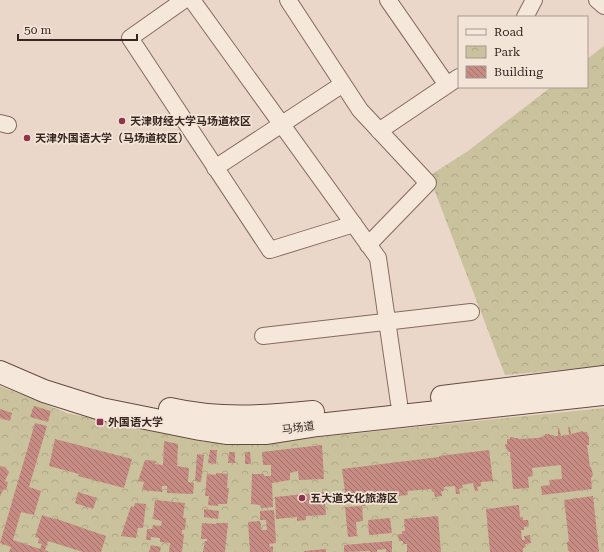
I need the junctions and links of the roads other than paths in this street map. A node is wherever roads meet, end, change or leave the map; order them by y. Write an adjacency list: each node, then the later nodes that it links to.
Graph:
1 (184, 0): 13 (street)
2 (192, 0): 11 (street)
3 (288, 0): 10 (street)
4 (388, 0): 9 (street)
5 (534, 0): 8 (street)
6 (597, 0): 7 (street)
7 (604, 6)
8 (526, 16)
9 (453, 81): 12 (street)
10 (343, 84): 11 (street); 12 (street)
11 (282, 124): 13 (street); 14 (street)
12 (380, 131): 15 (street)
13 (215, 168): 14 (street)
14 (354, 224): 15 (street)
15 (368, 245): 17 (street)
16 (471, 312): 17 (street)
17 (386, 322): 18 (street); 23 (street)
18 (263, 336)
19 (0, 359): 23 (main road, 马场道)
20 (0, 372): 22 (main road, 马场道)
21 (604, 377): 23 (main road, 马场道)
22 (604, 394)
23 (399, 402)

